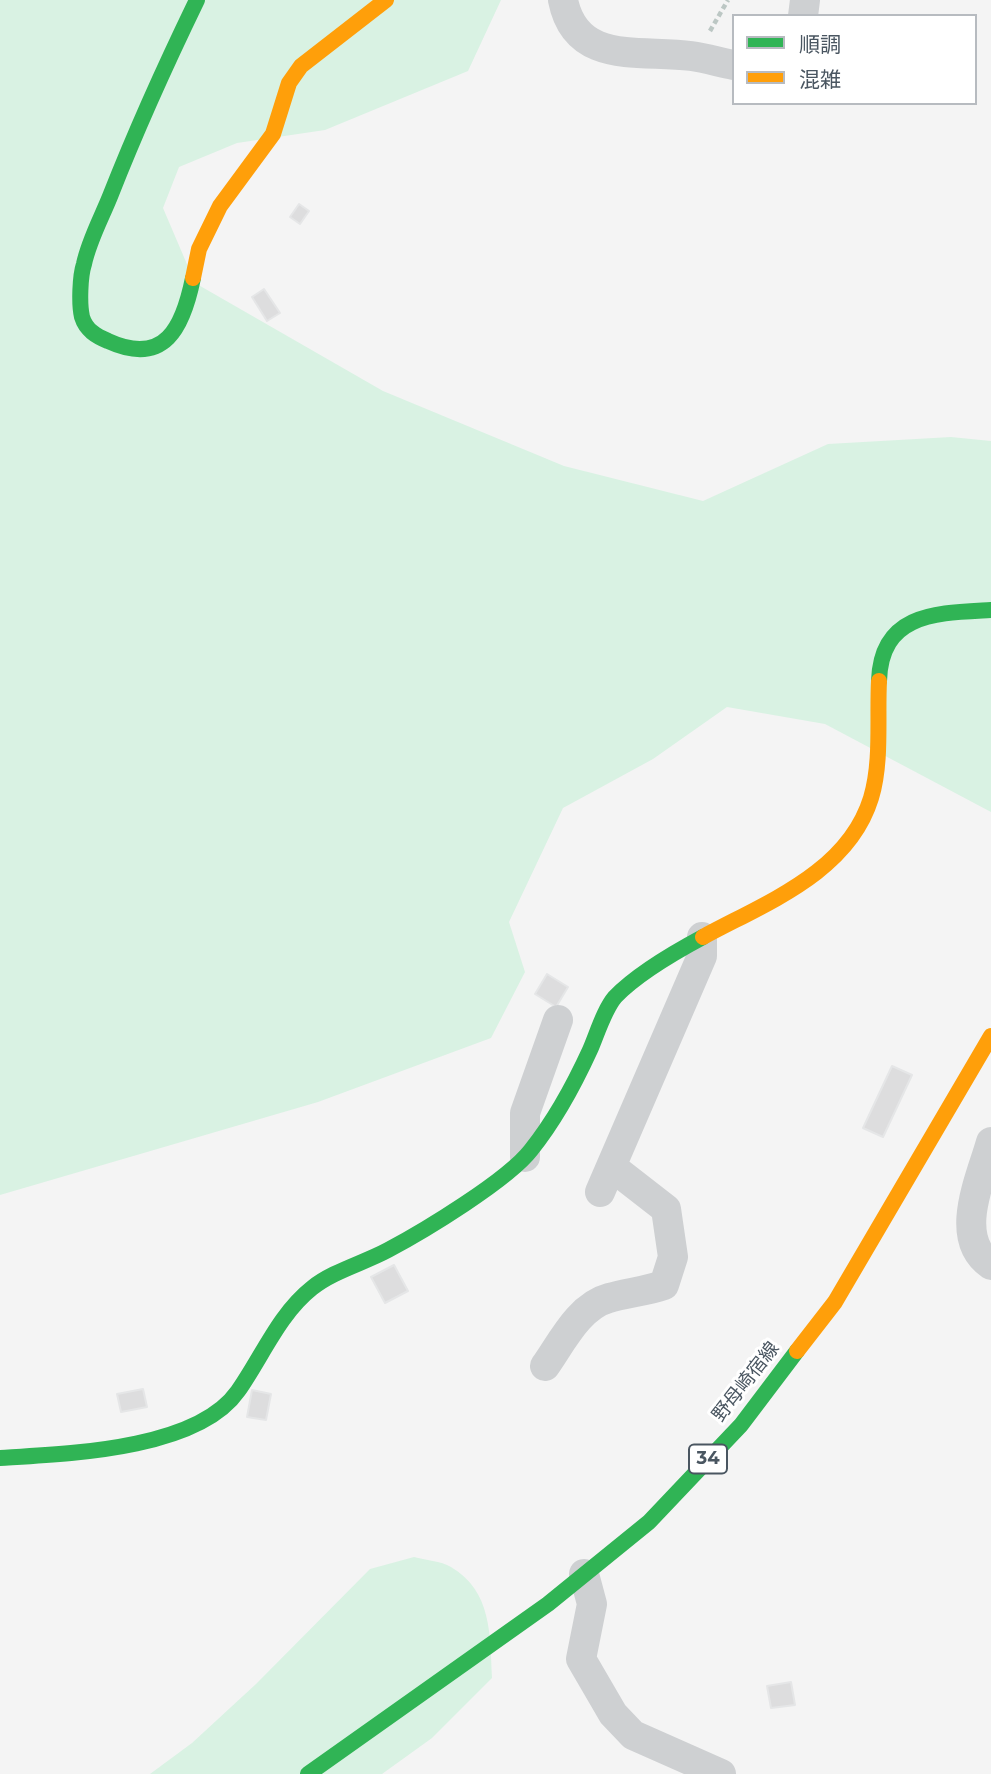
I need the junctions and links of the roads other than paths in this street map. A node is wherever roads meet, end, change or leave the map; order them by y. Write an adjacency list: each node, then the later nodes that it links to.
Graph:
1 (197, 0): 2 (street)
2 (386, 0)
3 (563, 0): 4 (street)
4 (732, 65)
5 (991, 610): 6 (street)
6 (702, 937): 10 (street); 12 (street)
7 (558, 1020): 10 (street)
8 (991, 1036): 14 (street, 野母崎宿線 / 34)
9 (991, 1142): 11 (street)
10 (525, 1157): 13 (street)
11 (991, 1265)
12 (545, 1366)
13 (0, 1458)
14 (584, 1574): 15 (street, 野母崎宿線 / 34); 16 (street)
15 (308, 1774)
16 (721, 1774)

